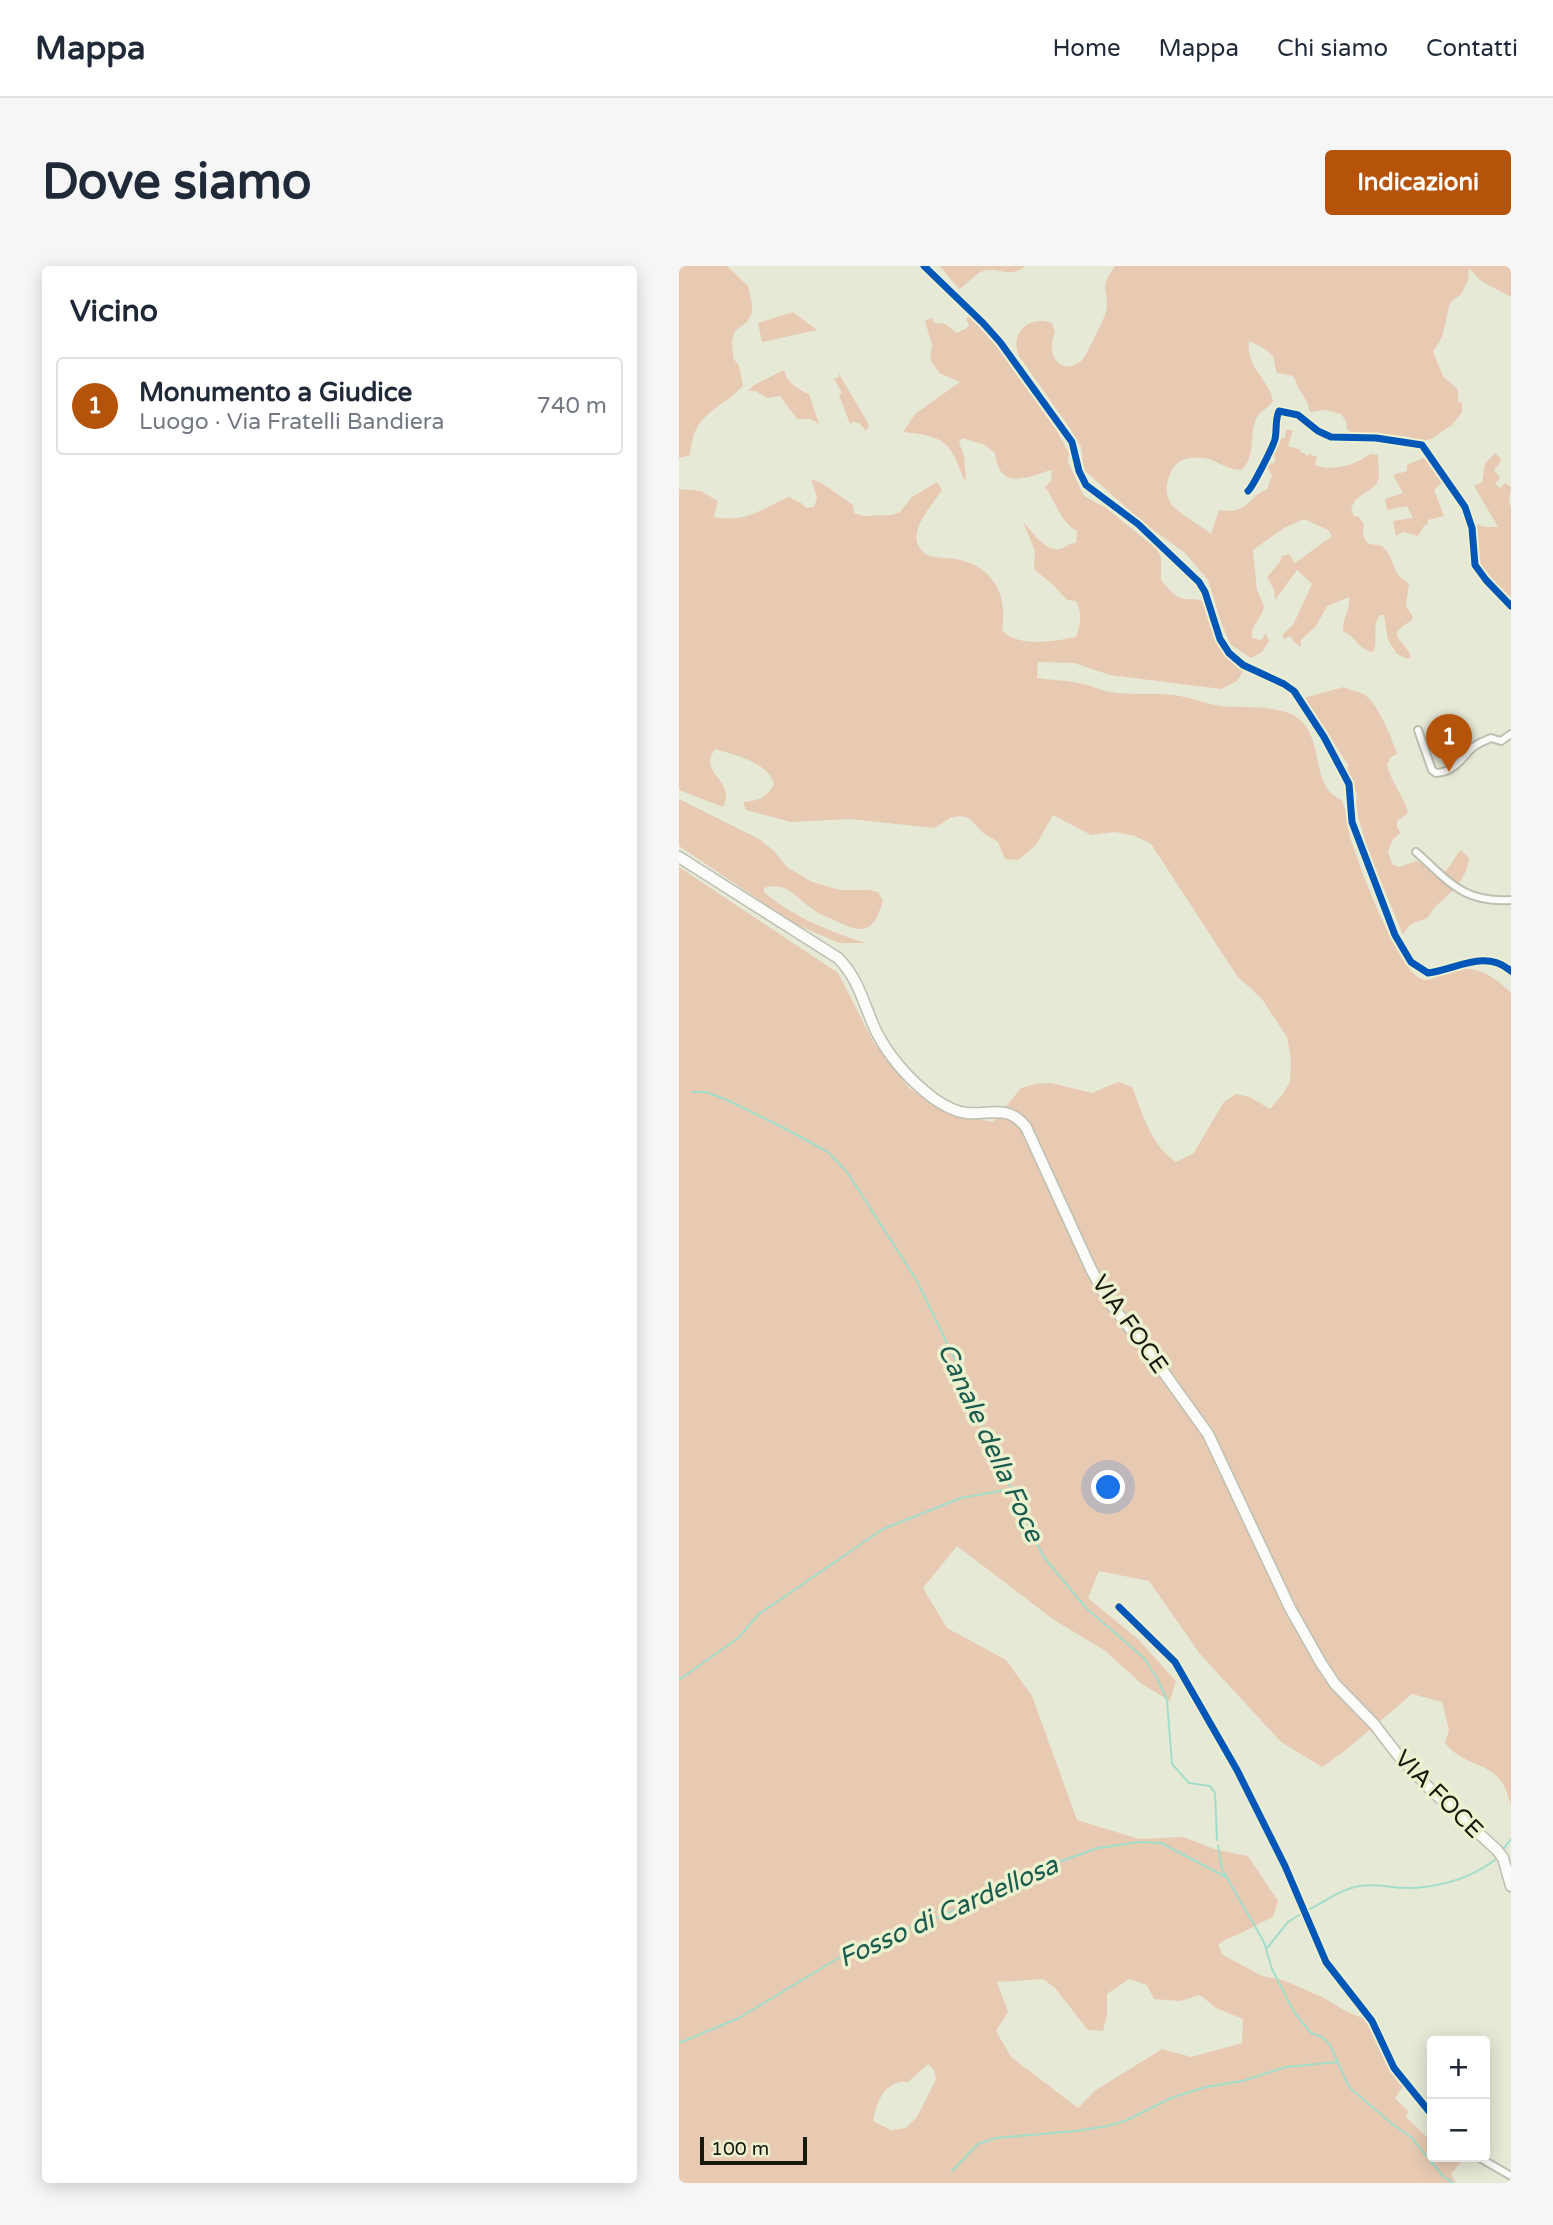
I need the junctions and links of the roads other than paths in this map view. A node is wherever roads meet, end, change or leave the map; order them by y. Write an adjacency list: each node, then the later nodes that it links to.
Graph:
1 (924, 266): 9 (street)
2 (1248, 491): 3 (street)
3 (1511, 606)
4 (1418, 730): 5 (street)
5 (1511, 734)
6 (1416, 852): 8 (street)
7 (679, 857): 11 (main road, VIA FOCE)
8 (1511, 900)
9 (1511, 971)
10 (1119, 1607): 12 (street)
11 (1511, 1886)
12 (1427, 2109)
13 (1487, 2162): 14 (street)
14 (1511, 2176)

